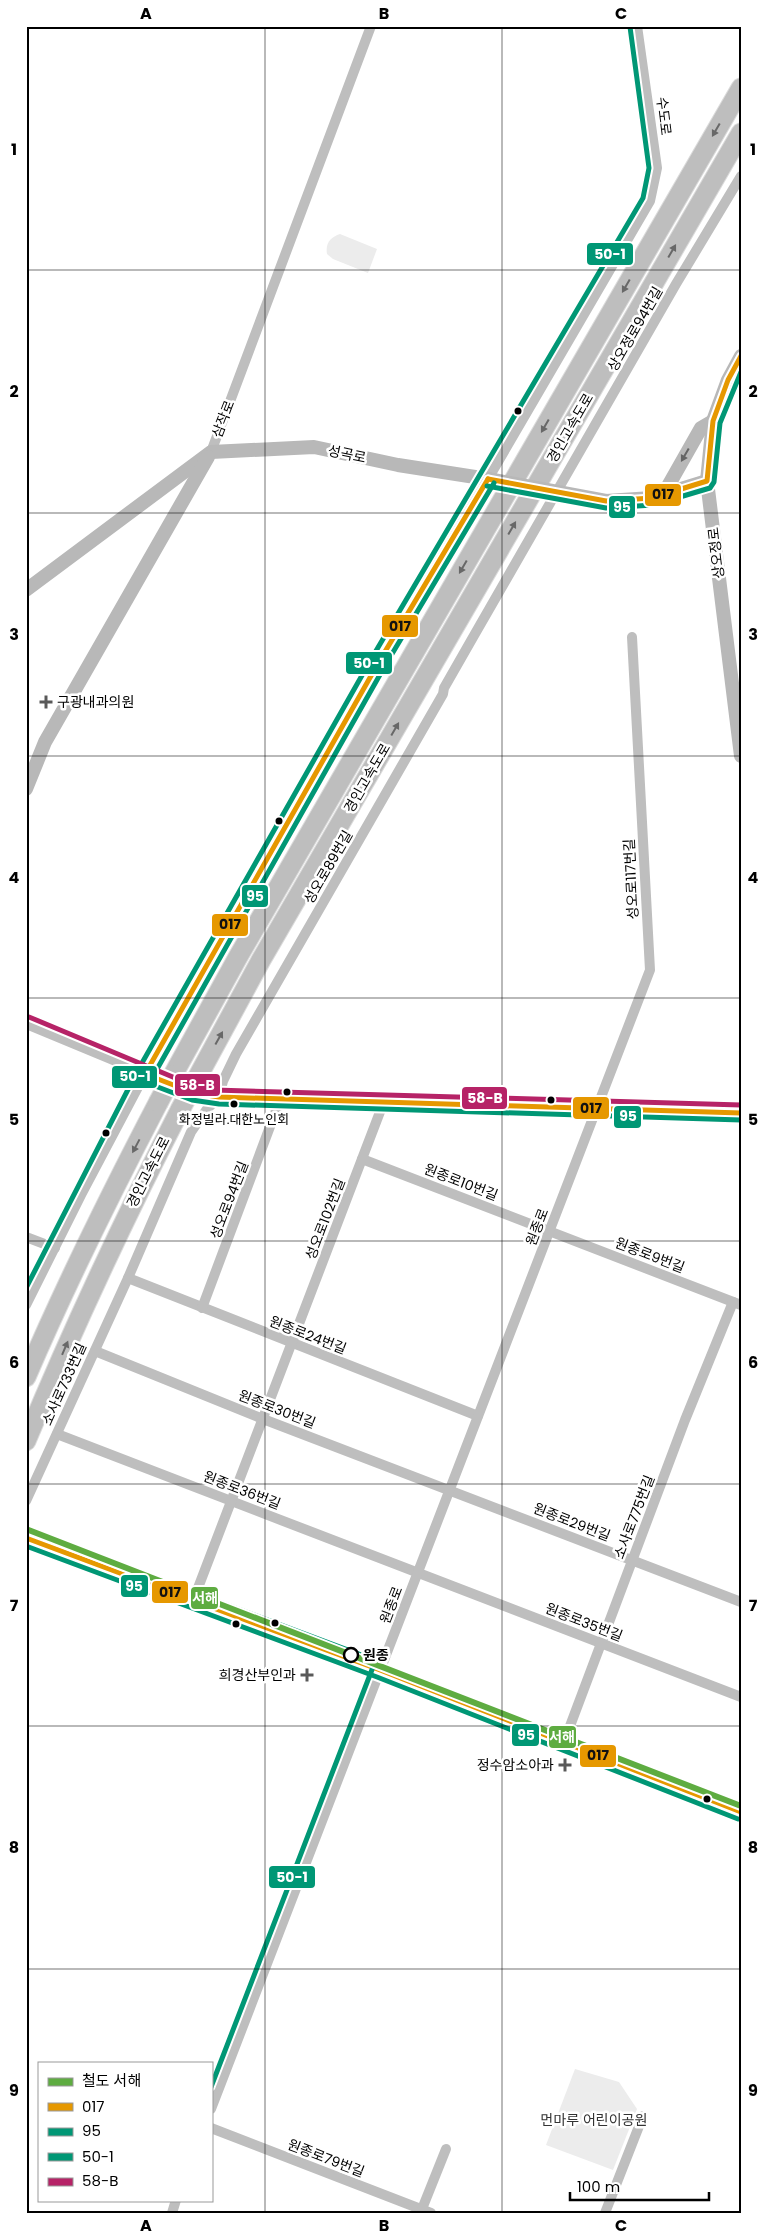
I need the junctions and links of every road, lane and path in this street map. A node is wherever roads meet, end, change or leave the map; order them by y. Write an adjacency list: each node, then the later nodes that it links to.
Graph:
1 (371, 26): 8 (street, 삼작로)
2 (637, 26): 9 (street, 수도로)
3 (741, 88): 34 (highway, 경인고속도로, one-way to 34, bridge)
4 (741, 133): 38 (highway, 경인고속도로, one-way to 4, bridge)
5 (741, 176): 12 (street, 상오정로94번길)
6 (741, 356): 7 (street, 상오정로)
7 (713, 421): 10 (street, 상오정로); 11 (street, one-way to 11)
8 (211, 452): 9 (street, 성곡로); 13 (street); 16 (street, 삼작로)
9 (488, 480): 11 (street, 성곡로, bridge); 18 (street, 수도로)
10 (707, 481): 11 (street, 성곡로); 15 (street, 상오정로)
11 (663, 495)
12 (554, 496): 19 (street, 성오로89번길)
13 (26, 590)
14 (632, 637): 22 (street, 성오로117번길)
15 (741, 756)
16 (26, 789)
17 (26, 1024): 18 (street)
18 (145, 1074): 19 (street); 27 (street, 수도로)
19 (219, 1098): 20 (street); 28 (street, 소사로733번길)
20 (280, 1100): 21 (street); 31 (street, 성오로94번길)
21 (383, 1104): 22 (street); 24 (street, 성오로102번길)
22 (596, 1110): 23 (street); 25 (street, 원종로)
23 (741, 1113)
24 (362, 1159): 25 (street, 원종로10번길); 32 (street, 성오로102번길)
25 (550, 1232): 29 (street, 원종로9번길); 35 (street, 원종로)
26 (26, 1237): 27 (street)
27 (55, 1248): 30 (street, 수도로)
28 (128, 1278): 31 (street, 원종로24번길); 33 (street, 소사로733번길)
29 (737, 1304): 43 (street, 소사로775번길)
30 (26, 1306)
31 (202, 1308): 32 (street, 원종로24번길)
32 (292, 1343): 35 (street, 원종로24번길); 36 (street, 성오로102번길)
33 (95, 1351): 36 (street, 원종로30번길); 37 (street, 소사로733번길)
34 (26, 1377)
35 (478, 1416): 39 (street, 원종로)
36 (263, 1419): 39 (street, 원종로30번길); 41 (street, 성오로102번길)
37 (57, 1434): 40 (street, 소사로733번길); 41 (street, 원종로36번길)
38 (26, 1441)
39 (450, 1490): 43 (street, 원종로29번길); 44 (street, 원종로)
40 (26, 1501)
41 (232, 1501): 44 (street, 원종로36번길); 45 (street, 성오로102번길)
42 (26, 1538): 45 (street)
43 (633, 1560): 46 (street, 원종로29번길); 47 (street, 소사로775번길)
44 (418, 1574): 47 (street, 원종로35번길); 48 (street, 원종로)
45 (193, 1600): 48 (street)
46 (741, 1602)
47 (601, 1644): 49 (street, 원종로35번길); 50 (street, 소사로775번길)
48 (380, 1670): 50 (street); 52 (street, 원종로)
49 (741, 1697)
50 (564, 1742): 51 (street)
51 (741, 1812)
52 (212, 2106)
53 (643, 2116): 57 (street)
54 (212, 2128): 56 (street, 원종로79번길)
55 (446, 2149): 56 (street)
56 (426, 2211)
57 (605, 2213)

